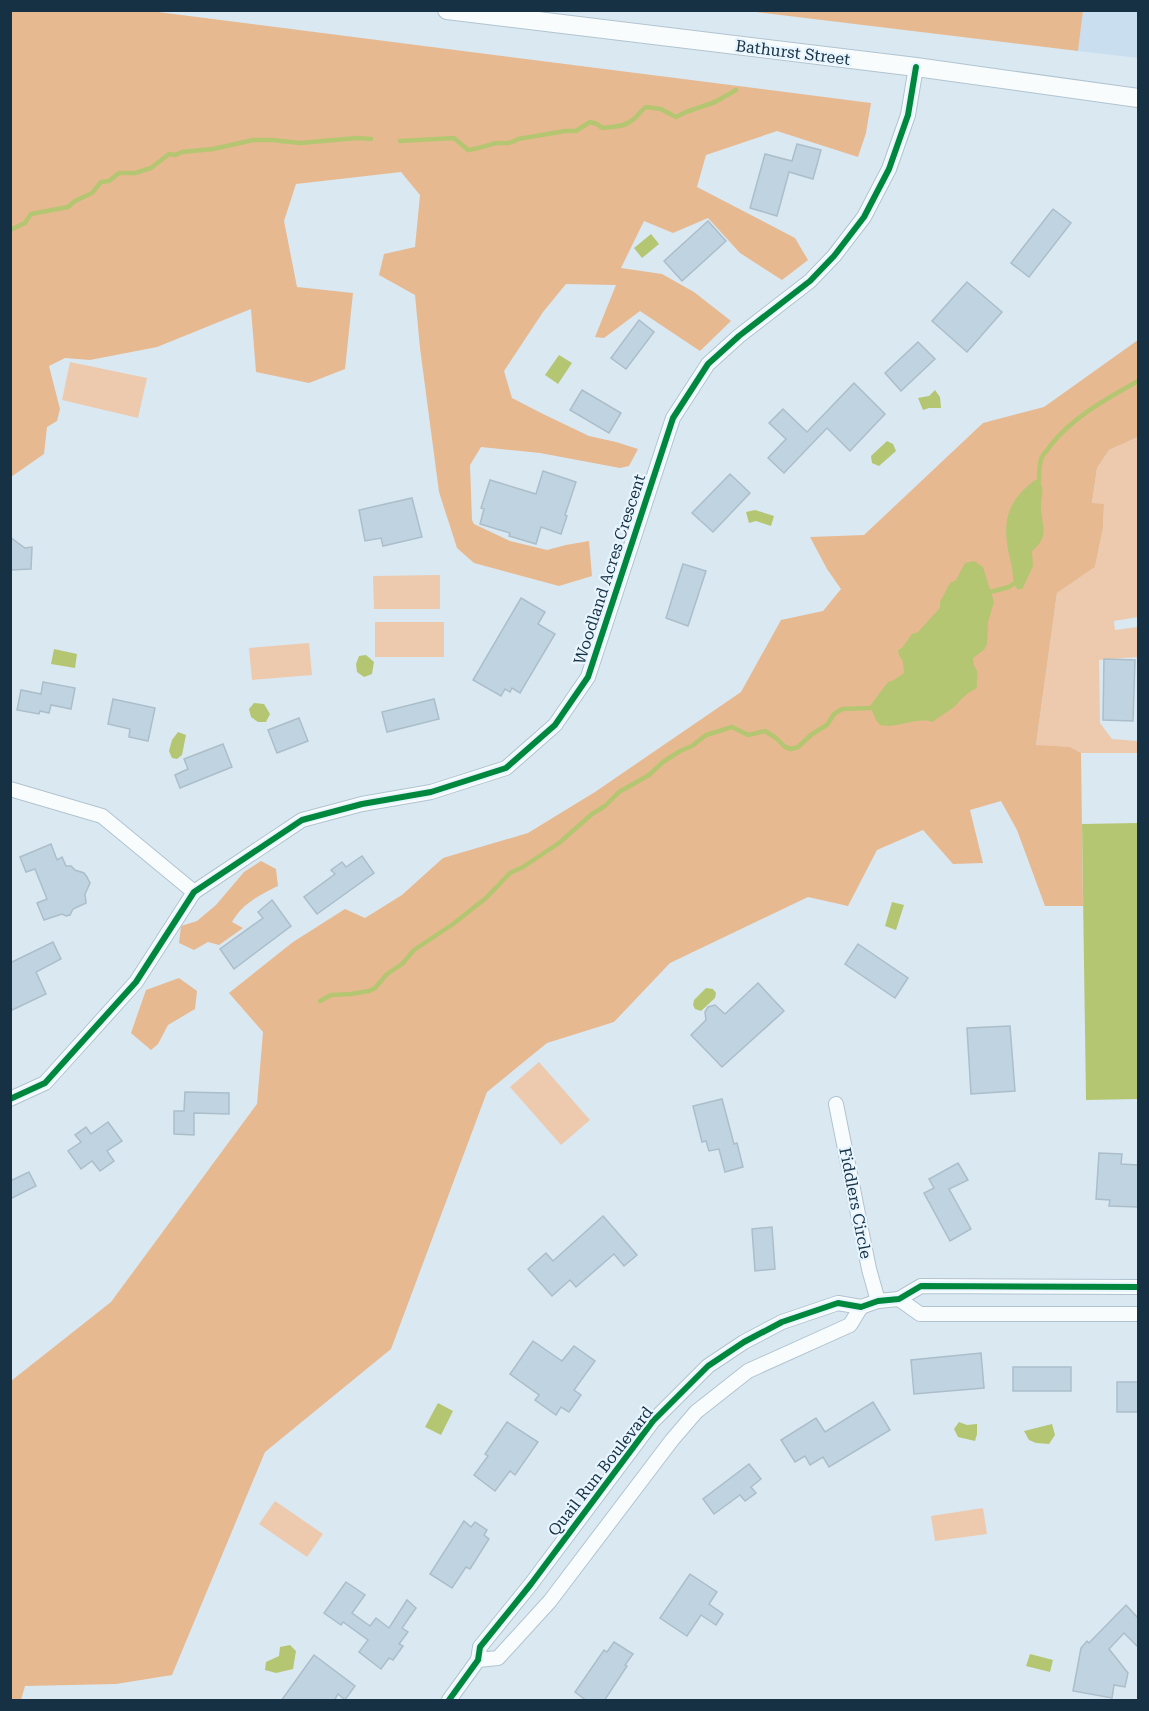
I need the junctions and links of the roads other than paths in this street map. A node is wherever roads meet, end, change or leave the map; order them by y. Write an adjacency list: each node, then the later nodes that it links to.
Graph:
1 (447, 10): 2 (main road, Bathurst Street)
2 (916, 67): 3 (main road, Bathurst Street); 5 (street, Woodland Acres Crescent)
3 (1138, 98)
4 (10, 789): 5 (street)
5 (194, 892): 6 (street, Woodland Acres Crescent)
6 (10, 1099)
7 (836, 1104): 11 (street, Fiddlers Circle)
8 (1071, 1287): 9 (street, Quail Run Boulevard); 10 (street, Quail Run Boulevard); 13 (street)
9 (1138, 1287)
10 (899, 1299): 11 (street, Quail Run Boulevard); 13 (street)
11 (878, 1301): 12 (street, Quail Run Boulevard)
12 (861, 1307): 15 (street, Quail Run Boulevard); 16 (street, Quail Run Boulevard)
13 (1072, 1313): 14 (street)
14 (1138, 1314)
15 (653, 1421): 16 (street, Quail Run Boulevard); 17 (street, Quail Run Boulevard)
16 (672, 1440): 18 (street, Quail Run Boulevard)
17 (531, 1584): 18 (street); 19 (street, Quail Run Boulevard)
18 (550, 1601): 19 (street, Quail Run Boulevard)
19 (478, 1660): 20 (street, Quail Run Boulevard)
20 (449, 1701)

